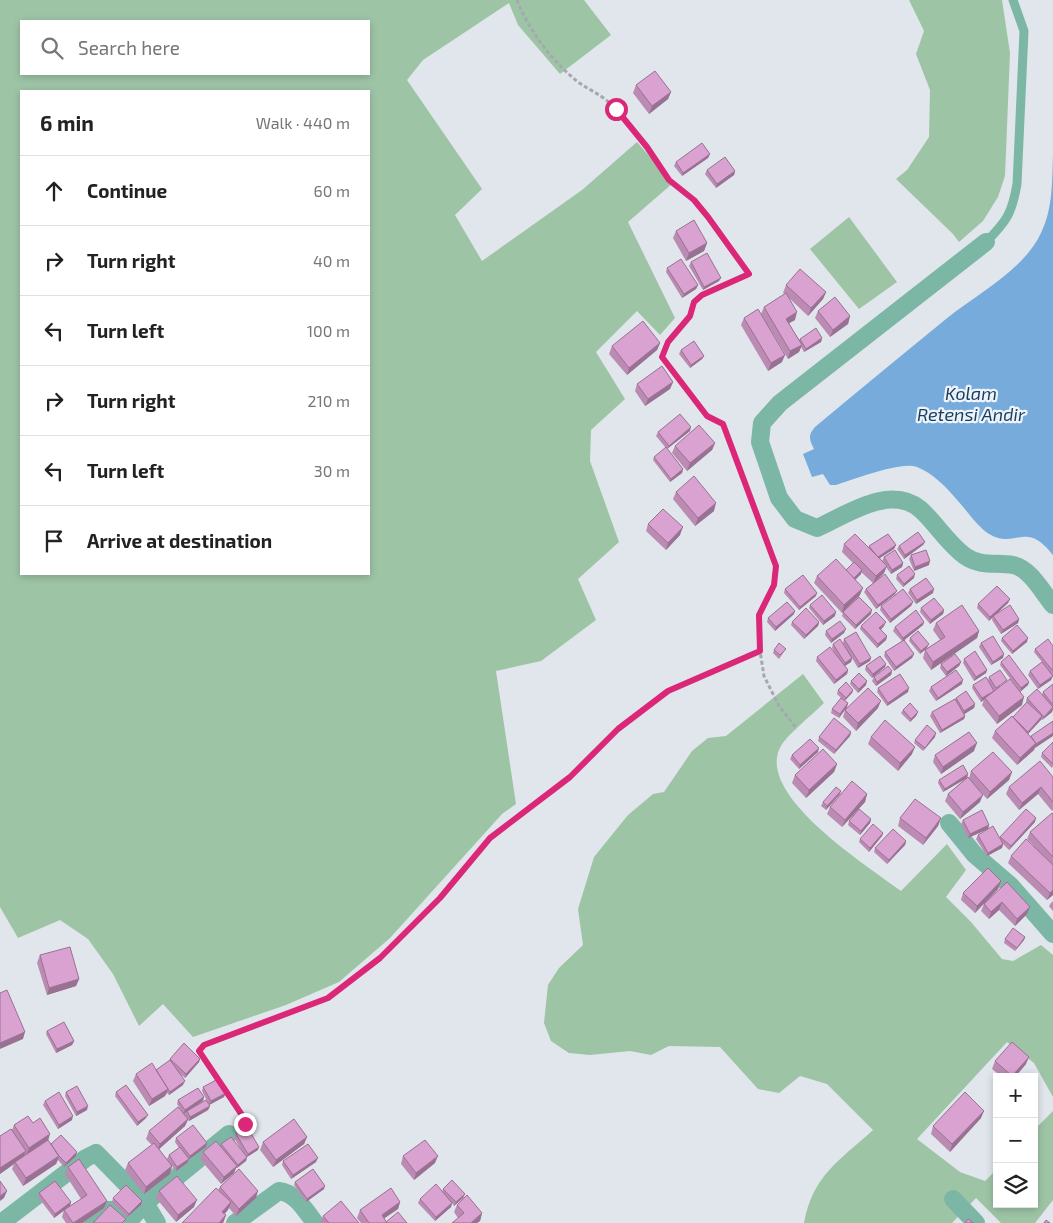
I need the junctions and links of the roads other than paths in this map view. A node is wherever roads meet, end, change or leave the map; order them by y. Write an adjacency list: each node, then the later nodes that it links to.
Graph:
1 (1013, 0): 2 (lane)
2 (986, 242): 3 (street)
3 (1053, 605)
4 (949, 823): 5 (street)
5 (1053, 934)
6 (229, 1134): 8 (street)
7 (953, 1199): 14 (street)
8 (144, 1203): 9 (street); 10 (street); 11 (street)
9 (0, 1223)
10 (90, 1223)
11 (157, 1223)
12 (235, 1223): 13 (street)
13 (315, 1223)
14 (976, 1223)

